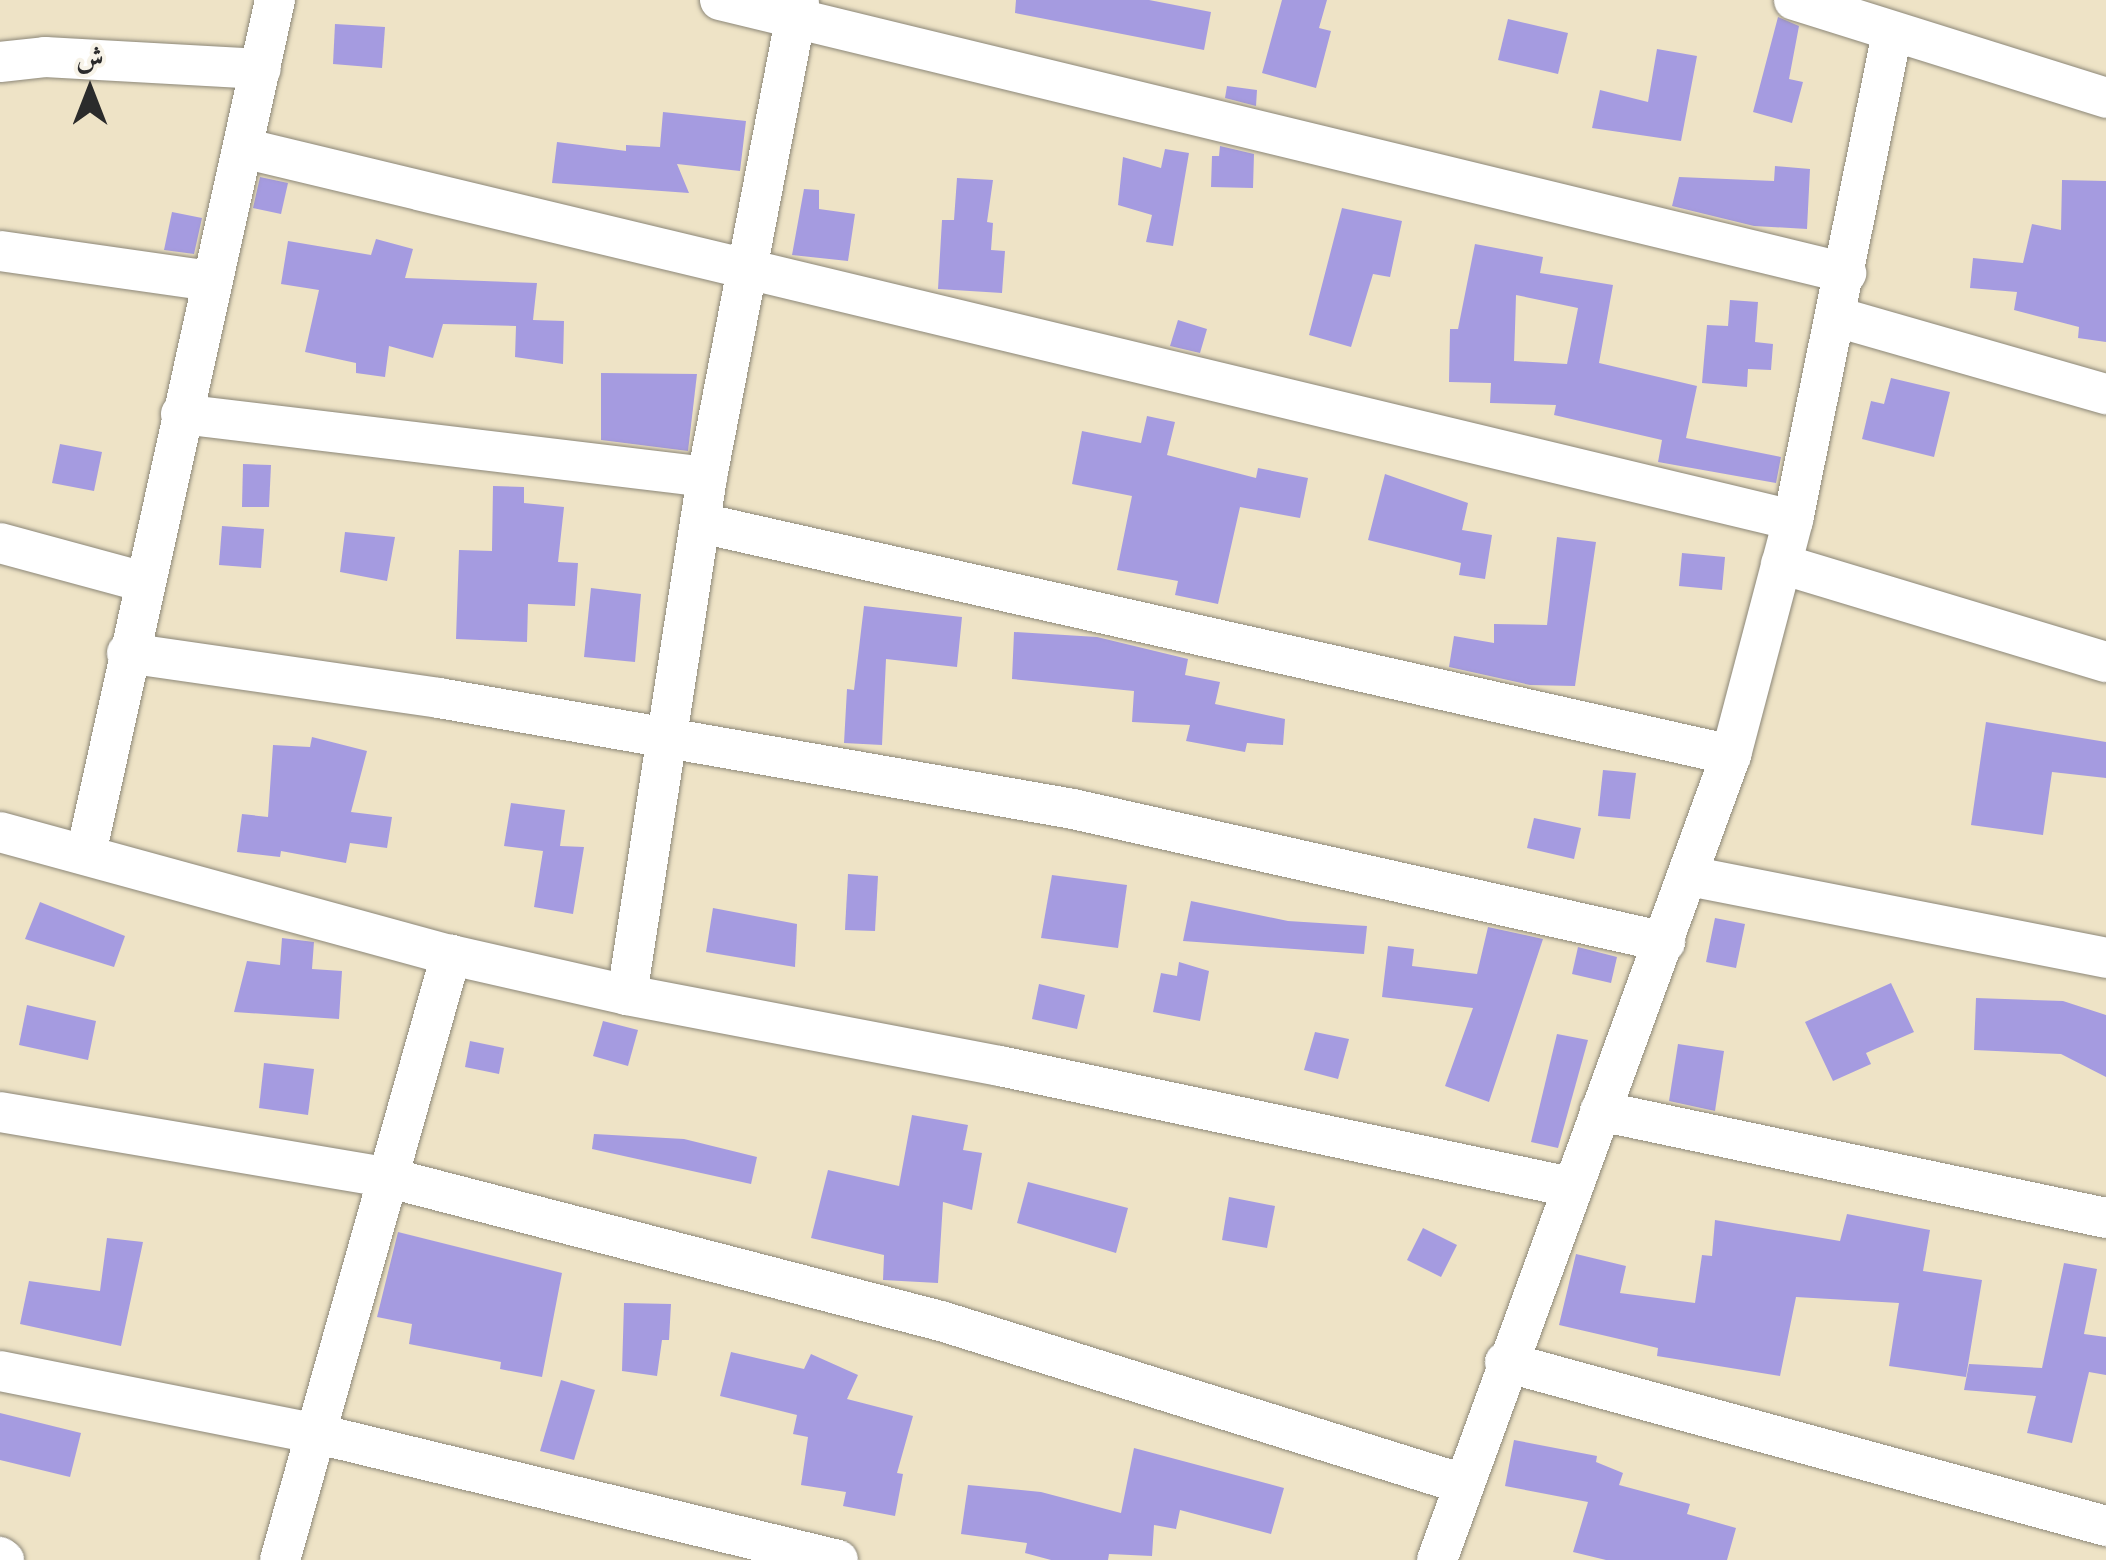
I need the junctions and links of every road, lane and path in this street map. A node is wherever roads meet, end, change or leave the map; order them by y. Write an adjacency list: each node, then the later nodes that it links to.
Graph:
1 (275, 0): 7 (street)
2 (720, 0): 4 (street)
3 (1814, 3): 5 (street)
4 (797, 7): 11 (street); 12 (street)
5 (1892, 33): 8 (street); 12 (street)
6 (0, 62): 7 (street)
7 (261, 69): 9 (street)
8 (2106, 98)
9 (243, 148): 11 (street); 13 (street)
10 (0, 251): 13 (street)
11 (746, 267): 17 (street); 18 (street)
12 (1846, 273): 14 (street)
13 (212, 281): 16 (street)
14 (1837, 316): 15 (street); 18 (street)
15 (2106, 394)
16 (180, 414): 17 (street); 22 (street)
17 (707, 477): 19 (street)
18 (1793, 520): 21 (street)
19 (700, 523): 25 (street); 26 (street)
20 (0, 543): 22 (street)
21 (1781, 564): 24 (street); 26 (street)
22 (144, 582): 23 (street)
23 (127, 653): 25 (street); 28 (street)
24 (2106, 662)
25 (670, 743): 30 (street); 33 (street)
26 (1732, 756): 29 (street)
27 (0, 832): 28 (street)
28 (86, 854): 31 (street)
29 (1689, 876): 30 (street); 32 (street)
30 (1664, 942): 34 (street)
31 (451, 956): 33 (street); 36 (street)
32 (2106, 958)
33 (628, 996): 37 (street)
34 (1600, 1111): 37 (street); 38 (street)
35 (0, 1112): 36 (street)
36 (386, 1177): 41 (street); 42 (street)
37 (1570, 1187): 39 (street)
38 (2106, 1218)
39 (1505, 1362): 42 (street); 43 (street)
40 (0, 1371): 41 (street)
41 (314, 1432): 44 (street); 45 (street)
42 (1463, 1484): 46 (street)
43 (2106, 1526)
44 (280, 1560)
45 (838, 1560)
46 (1437, 1560)

